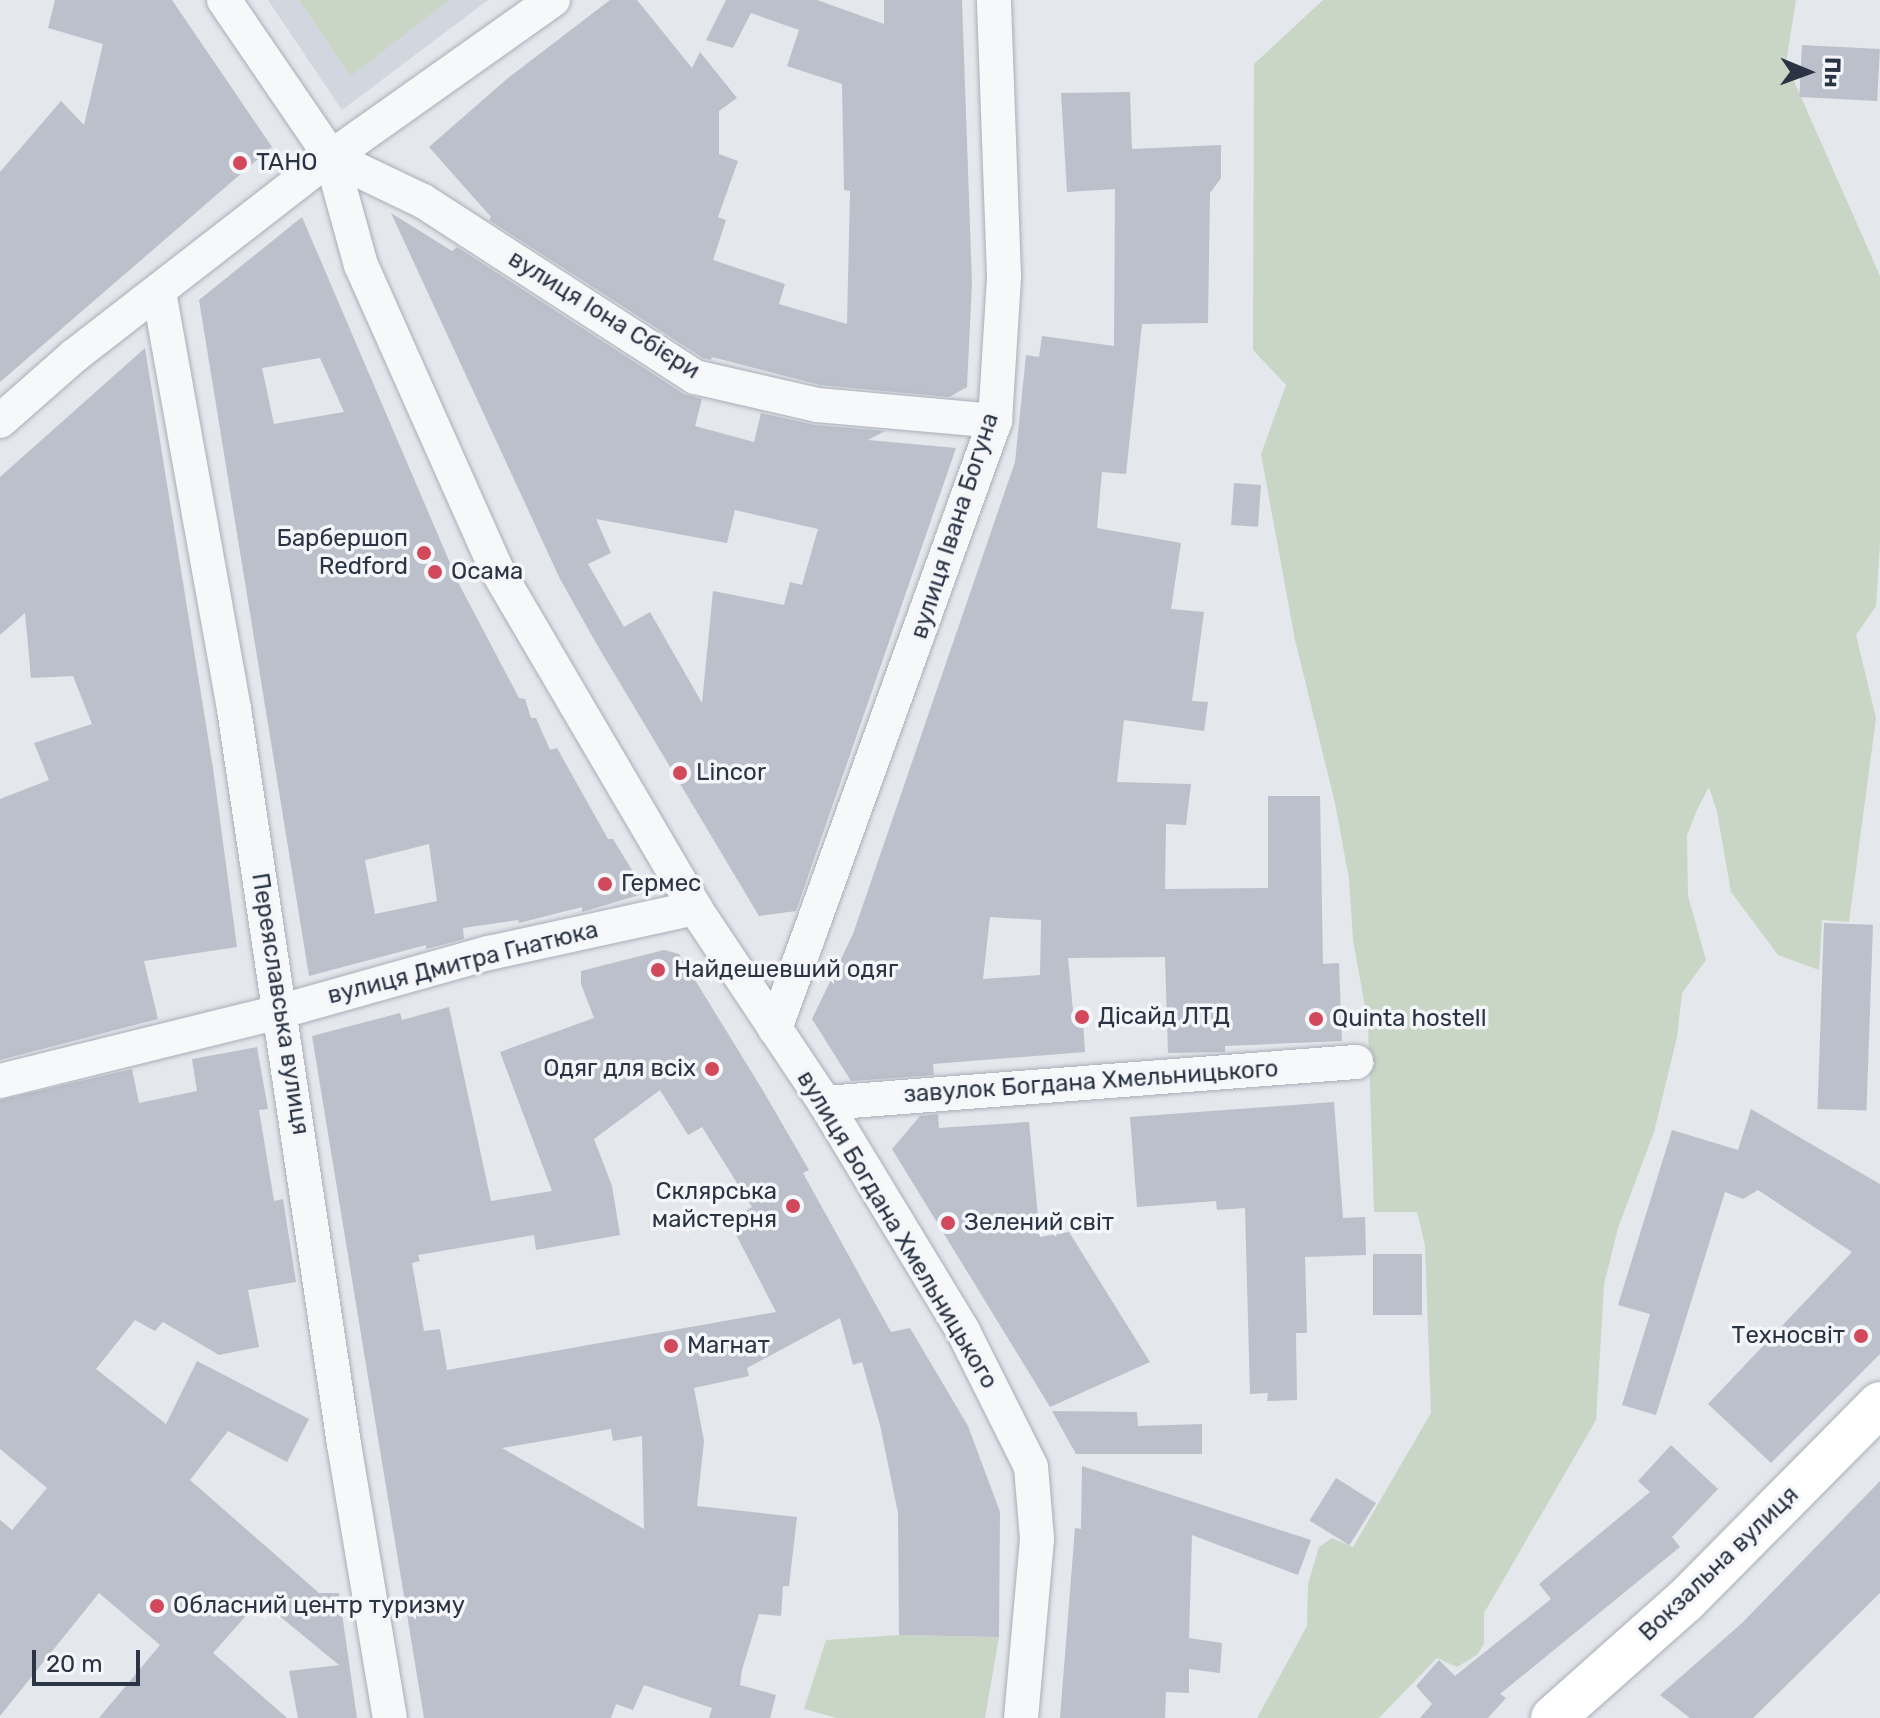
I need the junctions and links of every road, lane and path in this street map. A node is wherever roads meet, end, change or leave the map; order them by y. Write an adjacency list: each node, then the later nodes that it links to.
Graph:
1 (224, 0): 4 (street)
2 (553, 0): 4 (street)
3 (994, 0): 7 (street, вулиця Івана Богуна)
4 (331, 157): 5 (street); 7 (street, вулиця Іона Сбієри); 8 (street)
5 (159, 292): 6 (street); 9 (street, Переяславська вулиця)
6 (0, 421)
7 (995, 421): 10 (street, вулиця Івана Богуна)
8 (695, 908): 9 (street, вулиця Дмитра Гнатюка); 10 (street, вулиця Богдана Хмельницького)
9 (282, 1011): 12 (street, вулиця Дмитра Гнатюка); 15 (street, Переяславська вулиця)
10 (775, 1029): 13 (street, вулиця Богдана Хмельницького)
11 (1356, 1062): 13 (street, завулок Богдана Хмельницького)
12 (0, 1081)
13 (825, 1103): 16 (street, вулиця Богдана Хмельницького)
14 (1880, 1404): 17 (main road, Вокзальна вулиця)
15 (390, 1718)
16 (1021, 1718)
17 (1553, 1718)

